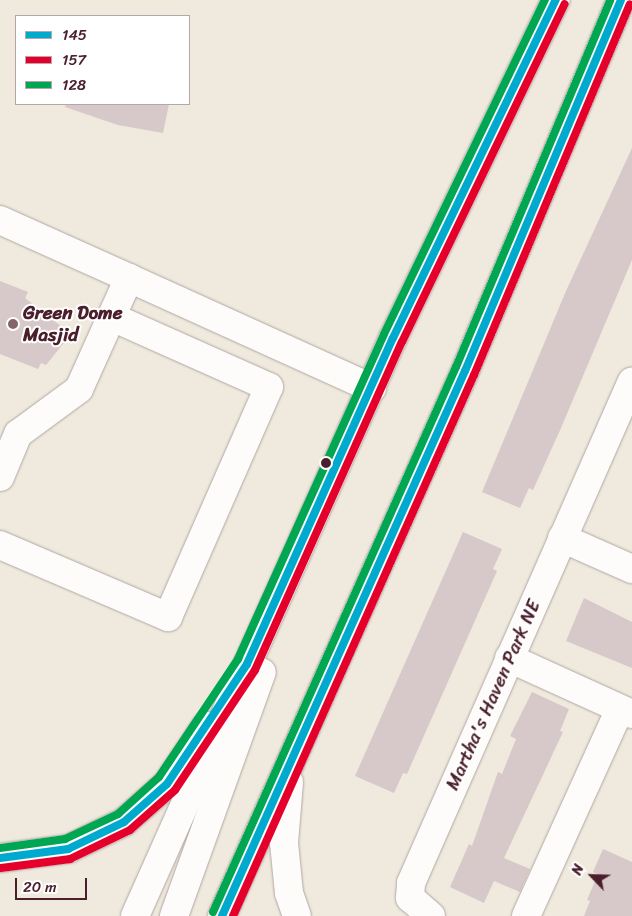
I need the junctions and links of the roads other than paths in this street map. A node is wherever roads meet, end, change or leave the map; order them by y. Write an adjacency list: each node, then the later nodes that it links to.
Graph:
1 (556, 0): 7 (main road)
2 (621, 0): 17 (main road)
3 (0, 220): 4 (main road)
4 (129, 278): 5 (main road); 7 (main road)
5 (112, 317): 10 (main road); 12 (main road)
6 (632, 381): 8 (main road, Martha's Haven Park NE)
7 (372, 388): 9 (main road)
8 (623, 427): 11 (main road, Martha's Haven Park NE)
9 (342, 454): 15 (main road); 20 (main road)
10 (0, 476)
11 (562, 538): 13 (main road); 14 (main road, Martha's Haven Park NE)
12 (0, 545)
13 (632, 569)
14 (509, 658): 16 (main road); 23 (main road, Martha's Haven Park NE)
15 (248, 664): 18 (main road); 19 (main road)
16 (626, 712): 24 (main road)
17 (290, 762): 21 (main road); 22 (main road)
18 (0, 858)
19 (135, 916)
20 (174, 916)
21 (222, 916)
22 (297, 916)
23 (431, 916)
24 (526, 916)

